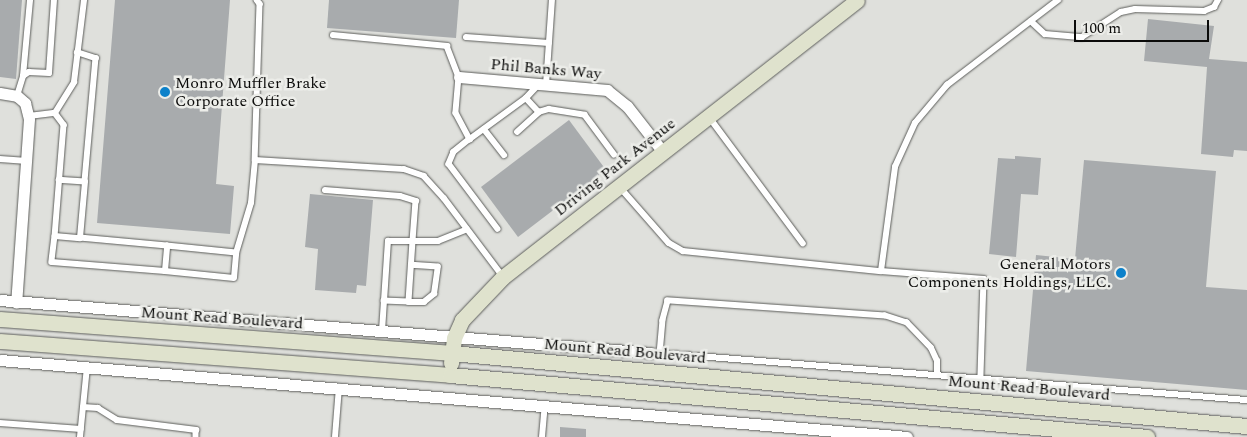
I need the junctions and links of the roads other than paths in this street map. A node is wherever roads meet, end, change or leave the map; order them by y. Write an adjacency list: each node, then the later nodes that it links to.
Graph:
1 (30, 0): 14 (lane)
2 (54, 0): 14 (lane)
3 (84, 0): 13 (lane)
4 (257, 0): 31 (lane)
5 (552, 0): 12 (lane)
6 (857, 0): 23 (main road, Driving Park Avenue)
7 (1058, 0): 9 (lane)
8 (1218, 0): 9 (lane)
9 (1031, 22): 47 (lane)
10 (333, 35): 15 (lane)
11 (466, 37): 12 (lane)
12 (549, 43): 16 (lane)
13 (78, 52): 21 (lane); 34 (lane)
14 (23, 76): 18 (lane)
15 (459, 78): 16 (street, Phil Banks Way); 26 (lane)
16 (543, 84): 19 (lane); 27 (street, Phil Banks Way)
17 (0, 93): 18 (street)
18 (17, 96): 22 (street)
19 (526, 98): 20 (lane); 24 (lane)
20 (539, 112): 25 (lane); 28 (lane)
21 (55, 113): 22 (lane); 33 (lane)
22 (29, 116): 32 (street)
23 (709, 116): 27 (main road, Driving Park Avenue); 42 (lane)
24 (484, 129): 26 (lane); 29 (lane)
25 (517, 132)
26 (470, 139): 38 (lane)
27 (663, 152): 35 (main road, Driving Park Avenue)
28 (614, 154)
29 (504, 155)
30 (0, 159): 32 (lane)
31 (255, 160): 37 (lane); 44 (lane)
32 (27, 161): 52 (street)
33 (59, 180): 34 (lane); 39 (lane)
34 (85, 182): 40 (lane)
35 (619, 186): 47 (lane); 48 (main road, Driving Park Avenue)
36 (325, 190): 41 (lane)
37 (467, 229): 41 (lane); 48 (lane)
38 (498, 229)
39 (55, 236): 40 (lane); 46 (lane)
40 (80, 238): 43 (lane)
41 (413, 241): 45 (lane); 50 (lane)
42 (803, 243)
43 (167, 246): 44 (lane); 46 (lane)
44 (236, 253): 46 (lane)
45 (412, 264): 51 (lane); 51 (lane)
46 (165, 271)
47 (881, 271): 62 (lane)
48 (503, 277): 56 (main road, Driving Park Avenue)
49 (0, 300): 52 (street, Mount Read Boulevard)
50 (384, 301): 51 (lane); 54 (lane)
51 (409, 302)
52 (16, 303): 54 (street, Mount Read Boulevard)
53 (0, 319): 56 (main road, Mount Read Boulevard)
54 (382, 333): 56 (street, Mount Read Boulevard)
55 (0, 341): 61 (main road)
56 (453, 345): 57 (street, Mount Read Boulevard); 61 (main road, Driving Park Avenue); 69 (main road, Mount Read Boulevard)
57 (656, 353): 60 (lane); 60 (lane)
58 (0, 360): 59 (street)
59 (87, 366): 63 (street); 67 (lane)
60 (937, 372): 62 (lane)
61 (450, 374): 64 (street, Driving Park Avenue); 71 (main road)
62 (982, 377): 65 (lane)
63 (339, 387): 64 (street); 74 (lane)
64 (448, 396): 66 (street)
65 (1247, 400)
66 (545, 405): 75 (lane); 76 (street)
67 (83, 407): 70 (lane); 73 (lane)
68 (0, 423): 70 (lane)
69 (1247, 426)
70 (81, 429): 72 (lane)
71 (1062, 433): 77 (main road)
72 (80, 437)
73 (196, 437)
74 (335, 437)
75 (542, 437)
76 (900, 437)
77 (1147, 437)

